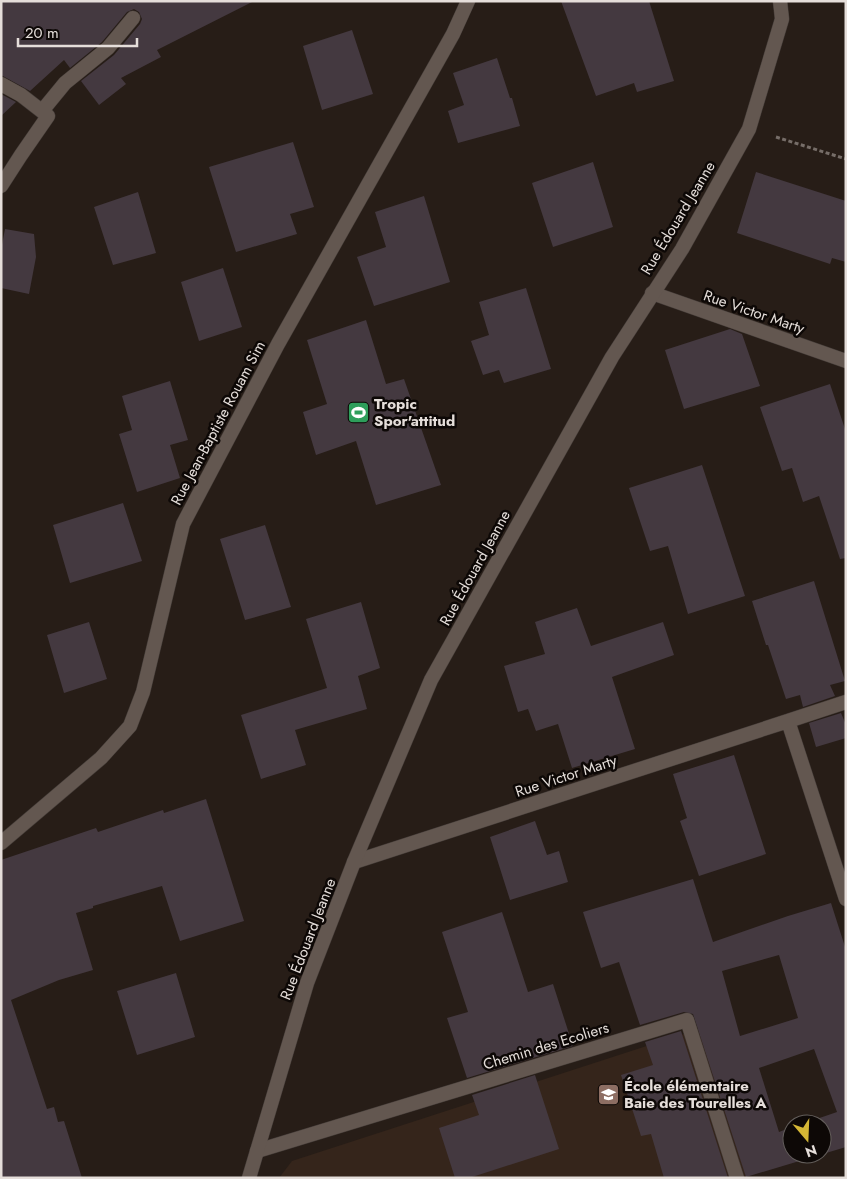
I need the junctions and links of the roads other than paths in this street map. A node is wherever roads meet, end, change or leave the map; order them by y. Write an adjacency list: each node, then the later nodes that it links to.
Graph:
1 (468, 1): 11 (street, Rue Jean-Baptiste Rouam Sim)
2 (780, 1): 7 (street, Rue Édouard Jeanne)
3 (132, 18): 5 (street)
4 (1, 84): 5 (street)
5 (42, 111): 6 (street)
6 (1, 186)
7 (652, 293): 8 (street, Rue Victor Marty); 12 (street, Rue Édouard Jeanne)
8 (846, 361)
9 (846, 702): 10 (street, Rue Victor Marty)
10 (788, 721): 12 (street, Rue Victor Marty); 13 (street)
11 (1, 843)
12 (354, 862): 14 (street, Rue Édouard Jeanne)
13 (846, 899)
14 (256, 1151): 15 (street, Rue Édouard Jeanne); 16 (street, Chemin des Ecoliers)
15 (250, 1178)
16 (737, 1178)

